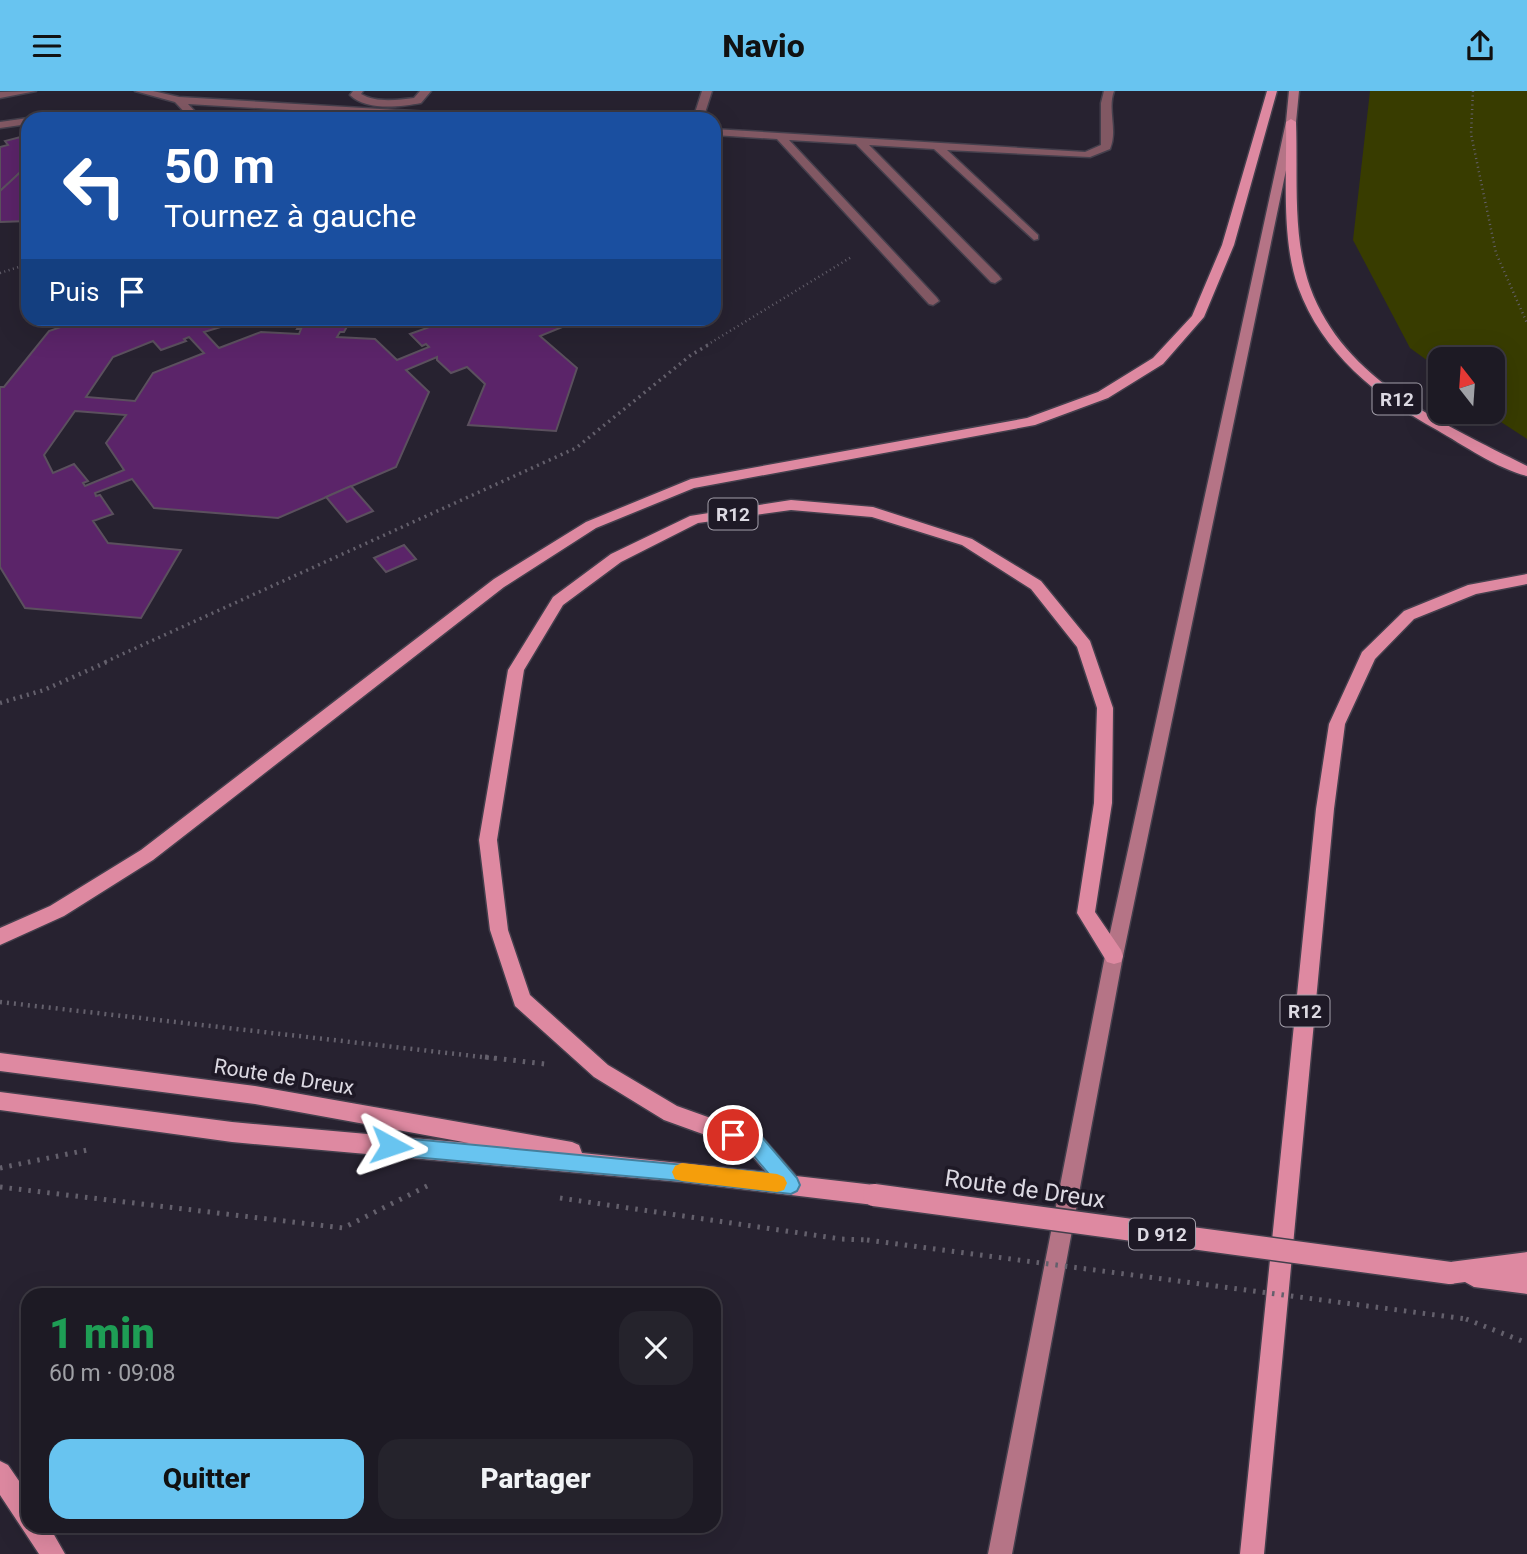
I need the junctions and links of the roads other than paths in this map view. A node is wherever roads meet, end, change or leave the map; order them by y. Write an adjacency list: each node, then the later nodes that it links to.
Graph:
1 (31, 91): 10 (lane)
2 (140, 91): 11 (lane)
3 (296, 91): 12 (lane)
4 (358, 91): 5 (lane)
5 (426, 91)
6 (707, 91): 15 (lane)
7 (1109, 91): 22 (lane)
8 (1272, 91): 28 (main road, R12)
9 (1294, 91): 17 (main road, R12)
10 (0, 95)
11 (179, 100): 12 (lane); 13 (lane)
12 (283, 106): 14 (lane)
13 (190, 112)
14 (382, 112)
15 (700, 112)
16 (21, 122): 18 (lane)
17 (1290, 122): 26 (main road, R12); 29 (main road, R12)
18 (0, 125)
19 (721, 132): 20 (lane)
20 (780, 136): 21 (lane); 25 (lane)
21 (859, 141): 22 (lane); 24 (lane)
22 (937, 146): 23 (lane)
23 (1034, 237)
24 (995, 279)
25 (933, 301)
26 (1527, 473)
27 (1527, 579): 42 (main road, R12)
28 (0, 937)
29 (1114, 956): 33 (main road, R12); 41 (main road, R12)
30 (0, 1062): 32 (main road, Route de Dreux / D 912)
31 (0, 1101): 32 (main road, Route de Dreux / D 912)
32 (682, 1172): 33 (main road, Route de Dreux / D 912)
33 (791, 1185): 35 (main road, Route de Dreux / D 912, bridge)
34 (1527, 1263): 35 (main road)
35 (1450, 1273): 36 (main road, Route de Dreux / D 912)
36 (1527, 1283)
37 (0, 1473): 38 (main road)
38 (21, 1505)
39 (40, 1533): 40 (main road)
40 (53, 1554)
41 (1000, 1554)
42 (1252, 1554)

